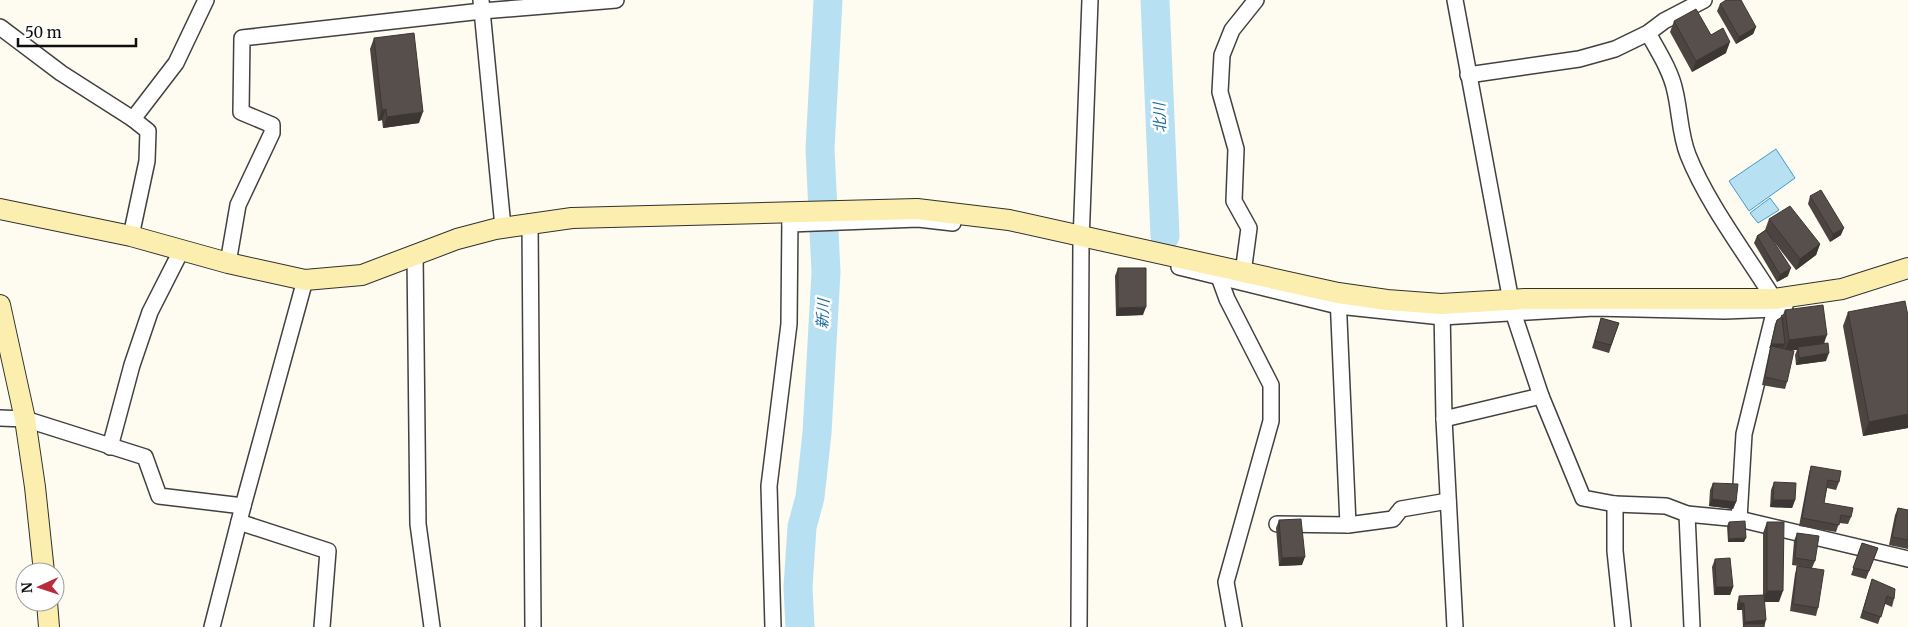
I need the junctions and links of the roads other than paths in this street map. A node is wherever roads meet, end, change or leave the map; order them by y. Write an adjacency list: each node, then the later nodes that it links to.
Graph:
1 (206, 0): 11 (street)
2 (616, 0): 7 (street)
3 (1090, 0): 17 (street)
4 (1256, 0): 23 (street)
5 (1455, 0): 10 (street)
6 (1704, 0): 9 (street)
7 (482, 6): 15 (street); 20 (street)
8 (0, 27): 11 (street)
9 (1648, 33): 10 (street); 27 (street)
10 (1468, 75): 29 (street)
11 (134, 119): 16 (street)
12 (0, 209): 16 (street)
13 (796, 218): 14 (street); 17 (street); 52 (street)
14 (530, 222): 15 (street); 51 (street)
15 (503, 227): 19 (street)
16 (131, 236): 18 (street)
17 (1082, 239): 22 (street); 53 (street)
18 (182, 249): 20 (street); 35 (street)
19 (415, 254): 25 (street); 50 (street)
20 (228, 263): 25 (street)
21 (1908, 268): 27 (street)
22 (1220, 272): 23 (street); 26 (street); 54 (street)
23 (1243, 273): 26 (street)
24 (1908, 277): 27 (street)
25 (305, 280): 38 (street)
26 (1338, 300): 30 (street); 43 (street)
27 (1774, 304): 29 (street); 40 (street)
28 (0, 305): 33 (street)
29 (1513, 306): 30 (street); 31 (street)
30 (1442, 310): 34 (street)
31 (1541, 396): 34 (street); 37 (street)
32 (0, 418): 33 (street)
33 (25, 418): 35 (street); 45 (street)
34 (1444, 419): 36 (street)
35 (110, 447): 38 (street)
36 (1448, 501): 43 (street); 55 (street)
37 (1615, 504): 39 (street); 56 (street)
38 (243, 506): 41 (street)
39 (1687, 514): 40 (street); 57 (street)
40 (1739, 520): 44 (street)
41 (239, 522): 48 (street); 49 (street)
42 (1277, 524): 43 (street)
43 (1348, 525)
44 (1908, 559)
45 (43, 562)
46 (48, 612): 47 (street)
47 (49, 627)
48 (212, 627)
49 (322, 627)
50 (432, 627)
51 (533, 627)
52 (773, 627)
53 (1079, 627)
54 (1234, 627)
55 (1455, 627)
56 (1623, 627)
57 (1692, 627)

